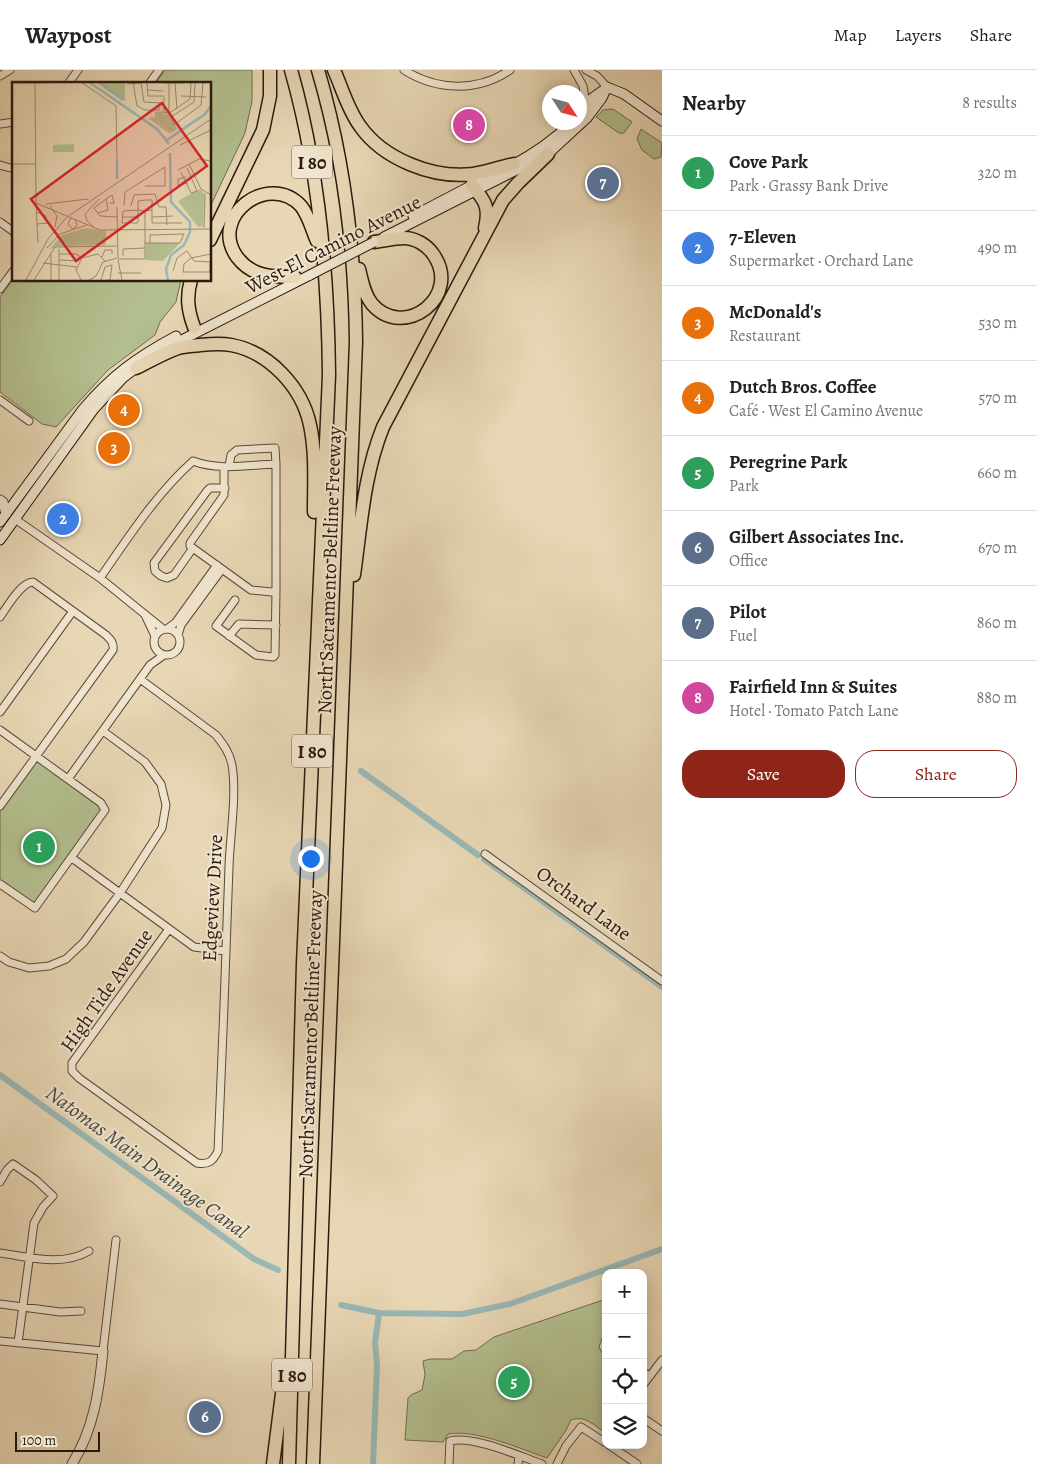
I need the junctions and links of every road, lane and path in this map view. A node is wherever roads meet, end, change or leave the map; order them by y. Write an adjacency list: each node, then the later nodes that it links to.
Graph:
1 (10, 70): 12 (street)
2 (78, 70): 13 (street)
3 (159, 70): 14 (street)
4 (270, 70): 26 (highway)
5 (291, 70): 28 (highway, North Sacramento Beltline Freeway / I 80)
6 (318, 70): 24 (highway, North Sacramento Beltline Freeway / I 80)
7 (334, 70): 21 (highway)
8 (404, 70): 9 (street)
9 (510, 70)
10 (574, 70): 15 (street)
11 (586, 70): 16 (street)
12 (0, 76)
13 (69, 82)
14 (150, 82)
15 (582, 85)
16 (607, 87): 17 (main road); 18 (main road); 20 (main road, West El Camino Avenue)
17 (587, 105)
18 (662, 121)
19 (564, 130): 21 (main road, West El Camino Avenue)
20 (548, 154): 22 (main road, West El Camino Avenue); 29 (highway)
21 (514, 164): 22 (main road, West El Camino Avenue)
22 (475, 188): 27 (main road, West El Camino Avenue); 29 (highway)
23 (0, 222): 25 (street)
24 (350, 230): 27 (highway); 62 (highway, North Sacramento Beltline Freeway / I 80)
25 (12, 231)
26 (211, 238)
27 (373, 240): 31 (main road, West El Camino Avenue)
28 (322, 256): 32 (highway); 56 (highway, North Sacramento Beltline Freeway / I 80)
29 (469, 262): 62 (highway)
30 (12, 273): 34 (street)
31 (309, 273): 32 (main road, West El Camino Avenue); 35 (main road, West El Camino Avenue)
32 (295, 276): 35 (main road, West El Camino Avenue)
33 (191, 281): 35 (highway)
34 (0, 289)
35 (195, 330): 36 (main road, West El Camino Avenue); 43 (main road, West El Camino Avenue)
36 (136, 368): 44 (main road, West El Camino Avenue); 56 (highway)
37 (0, 400): 38 (street)
38 (29, 421)
39 (276, 464): 40 (street); 40 (street); 50 (street)
40 (227, 466): 41 (street); 49 (street)
41 (225, 488): 47 (street); 47 (street)
42 (0, 500): 43 (main road)
43 (3, 513): 44 (main road); 45 (main road, West El Camino Avenue)
44 (15, 520): 46 (main road, West El Camino Avenue); 49 (street)
45 (0, 522)
46 (0, 540)
47 (193, 548): 48 (street)
48 (219, 567): 50 (street); 57 (street); 58 (street)
49 (100, 578): 53 (street)
50 (276, 590): 55 (street)
51 (235, 600): 60 (street)
52 (73, 611): 54 (street); 66 (street); 69 (street)
53 (144, 614): 57 (street); 59 (street)
54 (0, 617)
55 (276, 625): 60 (street); 60 (street)
56 (318, 625): 86 (highway, North Sacramento Beltline Freeway / I 80)
57 (165, 629): 58 (street); 59 (street)
58 (178, 635): 63 (street)
59 (155, 636): 61 (street)
60 (229, 636)
61 (154, 648): 63 (street); 64 (street)
62 (344, 650): 103 (highway, North Sacramento Beltline Freeway / I 80)
63 (164, 655): 64 (street)
64 (150, 665): 65 (street)
65 (140, 679): 68 (street); 77 (street, Edgeview Drive)
66 (0, 712)
67 (0, 730): 69 (street)
68 (102, 731): 70 (street); 75 (street)
69 (37, 757): 70 (street); 71 (street)
70 (68, 779): 73 (street)
71 (0, 804)
72 (485, 854): 79 (street, Orchard Lane)
73 (72, 858): 74 (street); 75 (street)
74 (0, 884)
75 (120, 893): 76 (street); 78 (street)
76 (169, 929): 77 (street); 80 (street, High Tide Avenue)
77 (225, 951): 80 (street, Edgeview Drive)
78 (0, 956)
79 (662, 981)
80 (214, 1160)
81 (0, 1182): 85 (street)
82 (116, 1240): 92 (street)
83 (89, 1251): 85 (street)
84 (0, 1253): 85 (street)
85 (29, 1257): 88 (street)
86 (294, 1285): 101 (highway); 102 (highway, North Sacramento Beltline Freeway / I 80)
87 (0, 1304): 88 (street)
88 (22, 1307): 89 (street); 91 (street)
89 (81, 1311)
90 (0, 1340): 91 (street)
91 (18, 1342): 92 (street)
92 (103, 1351): 100 (main road)
93 (662, 1360): 94 (street)
94 (647, 1373)
95 (647, 1421): 96 (street)
96 (662, 1431)
97 (602, 1441): 107 (street)
98 (614, 1449): 108 (street)
99 (519, 1456): 104 (street); 105 (street); 106 (street)
100 (72, 1464)
101 (273, 1464)
102 (289, 1464)
103 (315, 1464)
104 (450, 1464)
105 (518, 1464)
106 (542, 1464)
107 (556, 1464)
108 (637, 1464)

